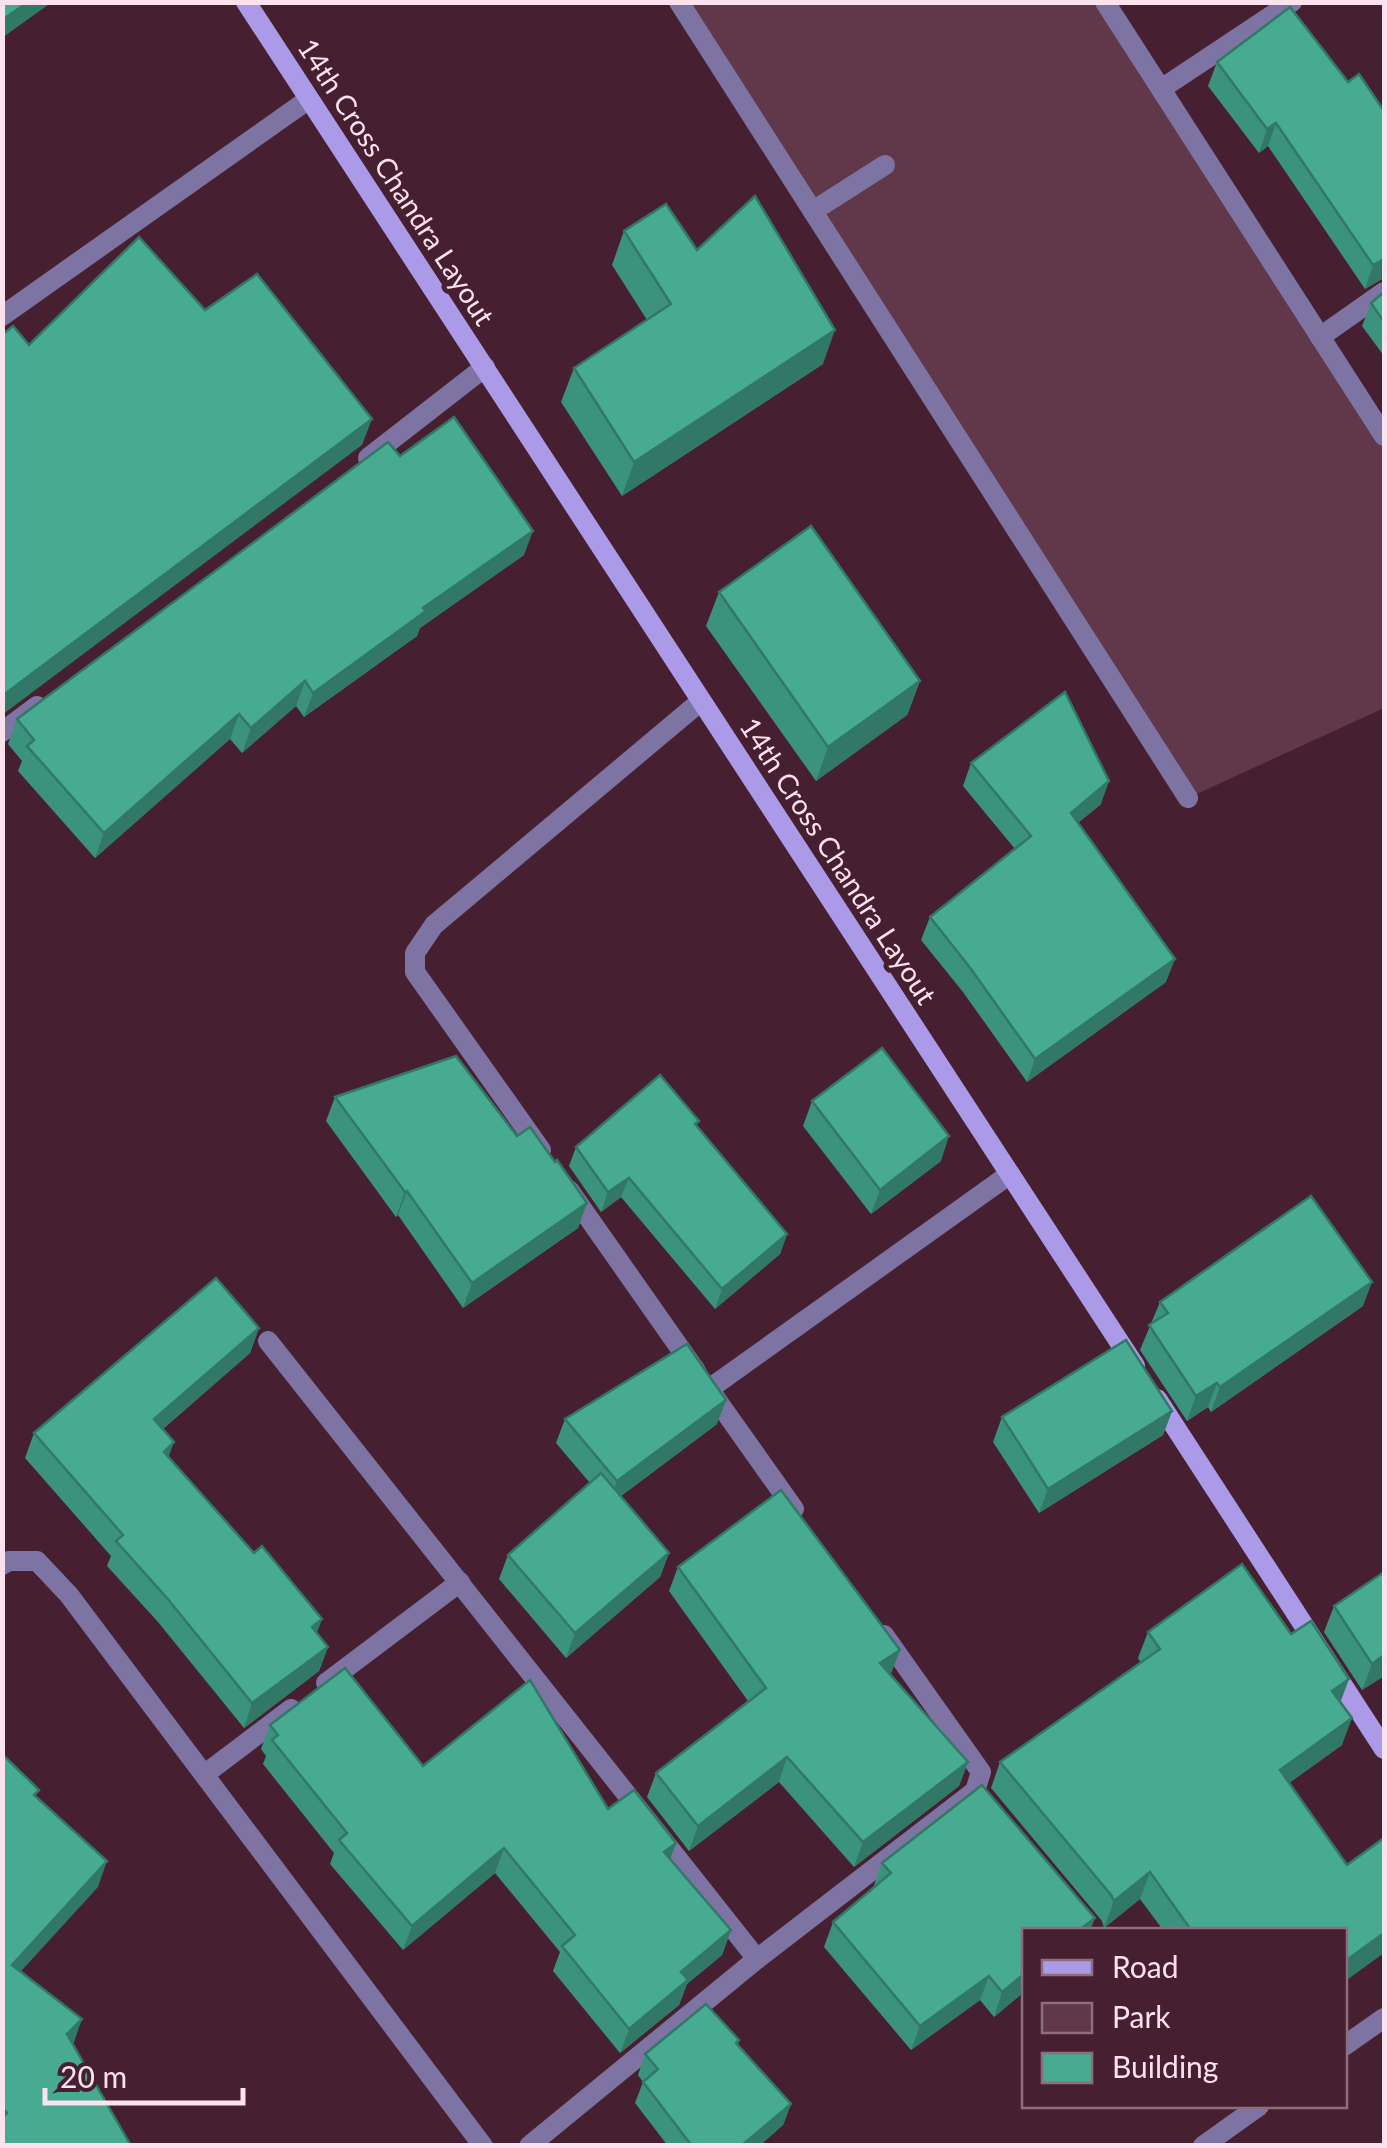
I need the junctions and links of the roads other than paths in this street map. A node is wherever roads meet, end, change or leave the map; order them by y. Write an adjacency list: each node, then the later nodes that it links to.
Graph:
1 (246, 2): 6 (street, 14th Cross Chandra Layout)
2 (679, 2): 8 (street)
3 (1106, 2): 5 (street)
4 (1292, 2): 5 (street)
5 (1161, 89): 11 (street)
6 (309, 99): 10 (street); 12 (street, 14th Cross Chandra Layout)
7 (885, 165): 8 (street)
8 (813, 211): 18 (street)
9 (1384, 292): 11 (street)
10 (2, 316)
11 (1320, 337): 13 (street)
12 (484, 367): 14 (street); 16 (street, 14th Cross Chandra Layout)
13 (1384, 436)
14 (349, 473)
15 (50, 696): 17 (street)
16 (702, 701): 19 (street, 14th Cross Chandra Layout); 21 (street)
17 (2, 732)
18 (1188, 798)
19 (1010, 1174): 21 (street); 26 (street, 14th Cross Chandra Layout)
20 (268, 1341): 24 (street)
21 (709, 1389): 22 (street)
22 (811, 1532)
23 (2, 1565): 27 (street)
24 (460, 1582): 27 (street); 28 (street)
25 (868, 1612): 28 (street)
26 (1384, 1749)
27 (204, 1774): 32 (street)
28 (756, 1958): 33 (street)
29 (1384, 2018): 30 (street)
30 (1347, 2044)
31 (1256, 2108): 34 (street)
32 (483, 2146)
33 (529, 2146)
34 (1203, 2146)

